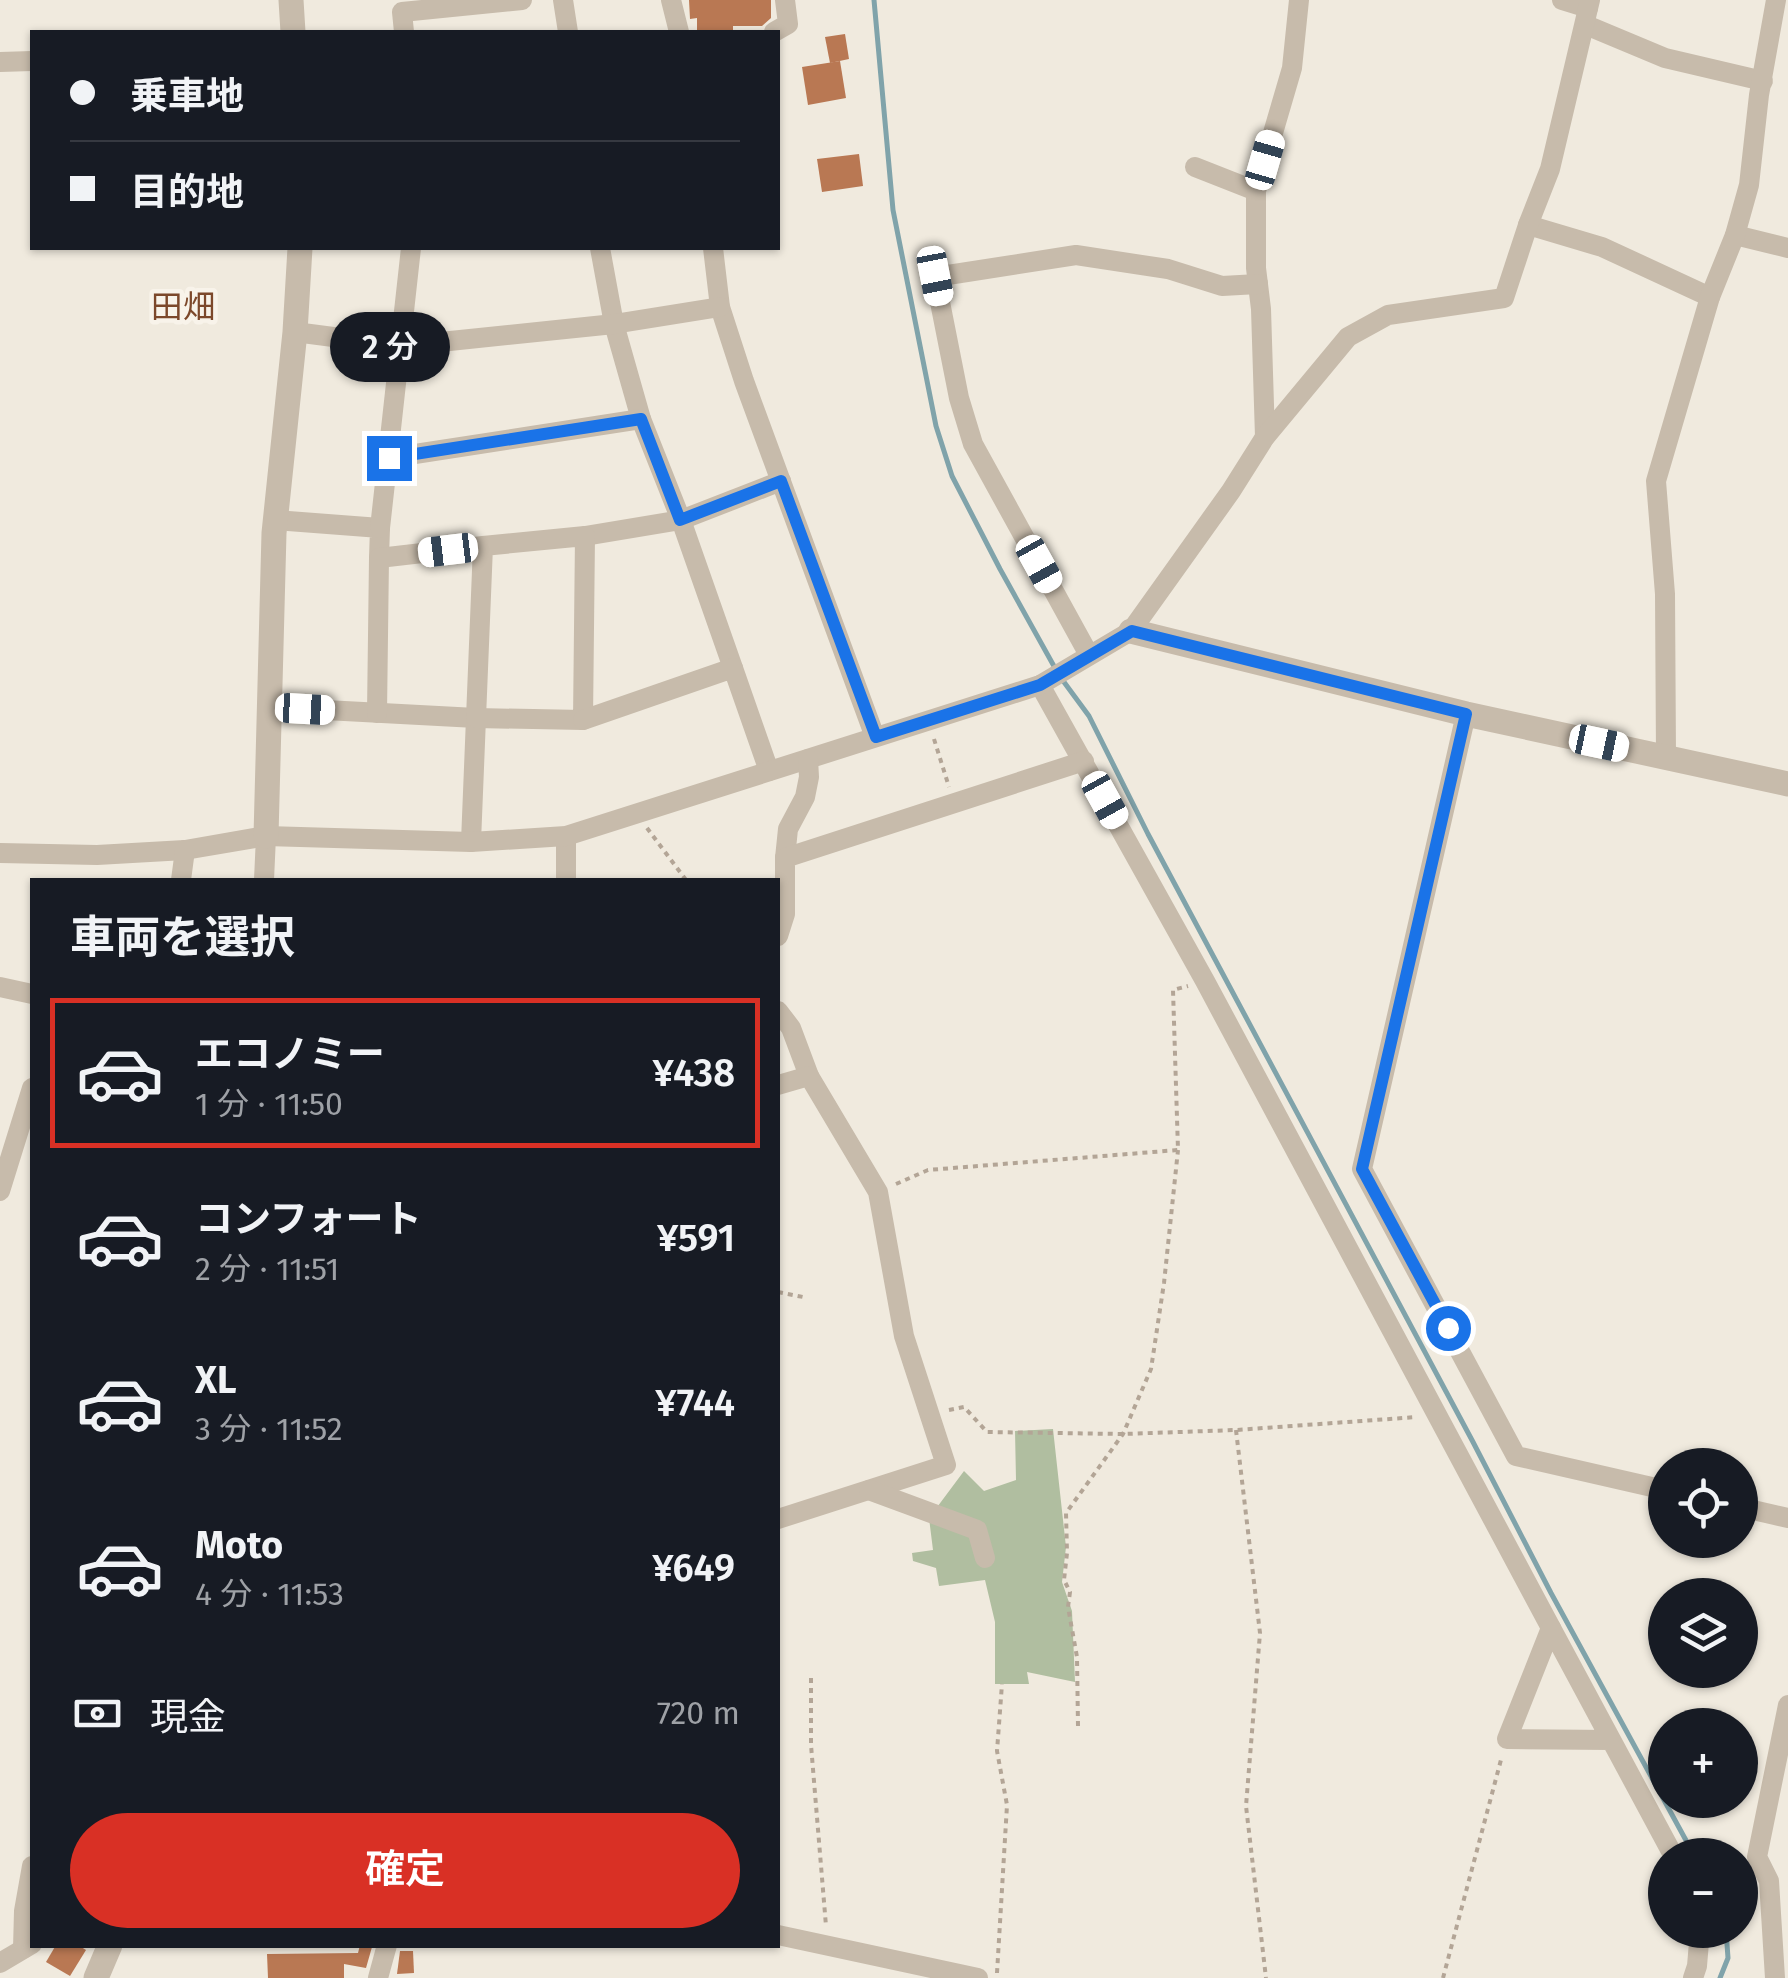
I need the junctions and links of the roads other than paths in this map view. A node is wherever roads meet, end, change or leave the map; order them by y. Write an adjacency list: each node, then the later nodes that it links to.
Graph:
1 (291, 0): 11 (street)
2 (522, 0): 10 (street)
3 (563, 0): 12 (street)
4 (671, 0): 13 (street)
5 (786, 0): 14 (street)
6 (1299, 0): 19 (street)
7 (1562, 0): 9 (street)
8 (1776, 0): 17 (street)
9 (1588, 11): 17 (street); 20 (street)
10 (402, 15)
11 (293, 30)
12 (568, 30)
13 (678, 30)
14 (778, 30)
15 (30, 61): 16 (street)
16 (0, 62)
17 (1763, 82): 21 (street)
18 (1195, 167): 19 (street)
19 (1256, 191): 27 (street)
20 (1528, 224): 28 (street); 34 (street)
21 (1736, 236): 22 (street); 28 (street)
22 (1788, 248)
23 (300, 250): 31 (street)
24 (411, 250): 32 (street)
25 (600, 250): 30 (street)
26 (713, 250): 29 (street)
27 (1258, 284): 34 (street); 44 (street)
28 (1710, 297): 53 (street)
29 (720, 307): 30 (street); 36 (street)
30 (614, 324): 32 (street); 33 (street)
31 (296, 332): 32 (street); 37 (street)
32 (402, 346): 35 (street)
33 (641, 419): 35 (street); 38 (street)
34 (1265, 437): 43 (street)
35 (389, 458): 39 (street)
36 (781, 481): 38 (street); 52 (street)
37 (275, 520): 39 (street); 47 (street)
38 (680, 520): 40 (street); 45 (street)
39 (380, 528): 42 (street)
40 (585, 536): 41 (street); 51 (street)
41 (483, 546): 42 (street); 50 (street)
42 (380, 558): 48 (street)
43 (1132, 631): 44 (street); 49 (street)
44 (1089, 655): 46 (street)
45 (734, 668): 51 (street); 56 (street)
46 (1040, 685): 52 (street); 55 (street)
47 (269, 708): 48 (street); 58 (street)
48 (377, 713): 50 (street)
49 (1466, 714): 53 (street); 75 (street)
50 (476, 718): 51 (street); 60 (street)
51 (583, 720)
52 (876, 737): 54 (street)
53 (1666, 757): 57 (street)
54 (808, 759): 56 (street); 63 (street)
55 (1084, 762): 63 (street); 81 (street)
56 (768, 771): 59 (street)
57 (1788, 784)
58 (266, 836): 60 (street); 61 (street); 65 (street)
59 (566, 836): 60 (street); 66 (street)
60 (471, 842)
61 (185, 850): 62 (street); 64 (street)
62 (0, 853)
63 (785, 858): 67 (street)
64 (181, 878)
65 (264, 878)
66 (566, 878)
67 (780, 930)
68 (0, 987): 69 (street)
69 (30, 994)
70 (780, 1014): 71 (street)
71 (809, 1076): 72 (street); 76 (street)
72 (780, 1084)
73 (30, 1094): 74 (street)
74 (0, 1191)
75 (1648, 1486)
76 (868, 1490): 78 (street); 80 (street)
77 (1758, 1512): 79 (street)
78 (780, 1518)
79 (1788, 1518)
80 (985, 1558)
81 (1552, 1628): 83 (street); 83 (street)
82 (1788, 1706): 96 (street)
83 (1611, 1740): 84 (street)
84 (1663, 1838)
85 (30, 1877): 87 (street)
86 (780, 1935): 94 (street)
87 (28, 1946): 91 (street)
88 (109, 1948): 92 (street)
89 (386, 1948): 93 (street)
90 (1698, 1948): 95 (street)
91 (0, 1963)
92 (96, 1978)
93 (378, 1978)
94 (978, 1978)
95 (1693, 1978)
96 (1775, 1978)

